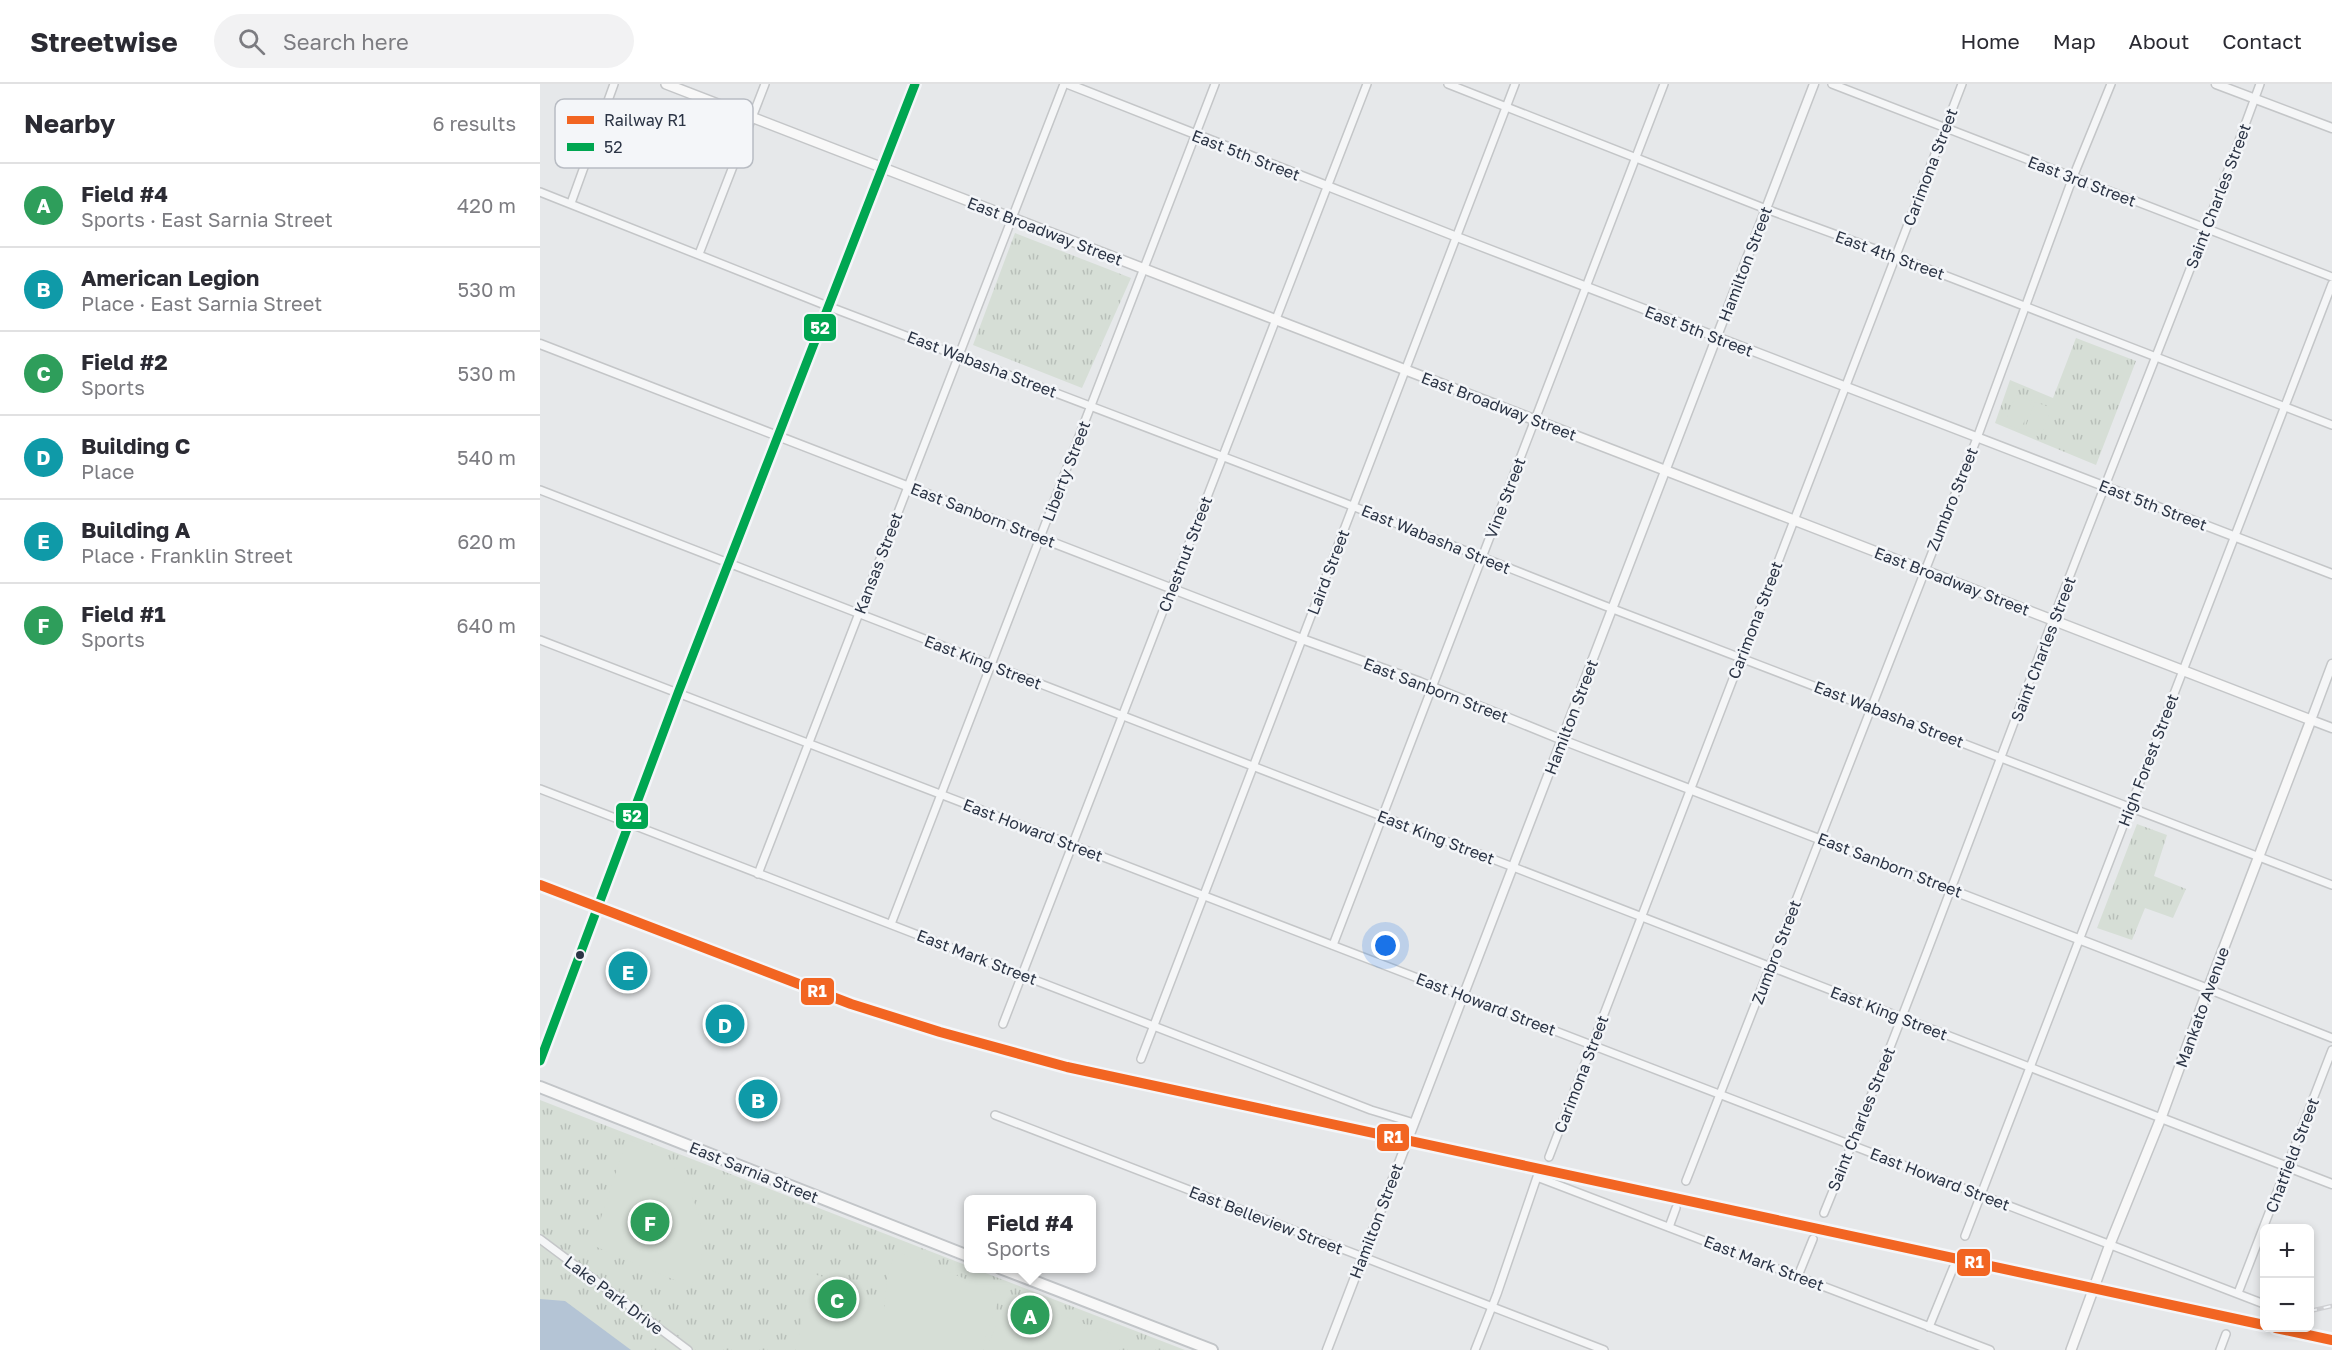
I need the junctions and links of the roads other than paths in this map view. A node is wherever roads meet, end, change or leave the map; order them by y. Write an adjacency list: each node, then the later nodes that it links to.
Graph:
1 (614, 84): 17 (street)
2 (666, 84): 18 (main road, East Broadway Street)
3 (765, 84): 21 (street)
4 (915, 84): 29 (street)
5 (1066, 84): 25 (street, East 5th Street); 35 (street, Kansas Street)
6 (1215, 84): 25 (street, Liberty Street)
7 (1367, 84): 31 (street, Chestnut Street)
8 (1448, 84): 20 (street, East 4th Street)
9 (1515, 84): 20 (street, Laird Street)
10 (1664, 84): 26 (street, Vine Street)
11 (1814, 84): 34 (street, Hamilton Street)
12 (1832, 84): 23 (street, East 3rd Street)
13 (1962, 84): 23 (street, Carimona Street)
14 (2111, 84): 30 (street, Zumbro Street)
15 (2216, 84): 19 (street)
16 (2260, 84): 19 (street, Saint Charles Street)
17 (609, 99)
18 (704, 99)
19 (2254, 99): 24 (street); 36 (street, Saint Charles Street)
20 (1507, 106): 26 (street, East 4th Street); 37 (street, Laird Street)
21 (753, 115)
22 (753, 118): 29 (main road, East Broadway Street)
23 (1944, 127): 30 (street, East 3rd Street); 39 (street, Carimona Street)
24 (2332, 128)
25 (1195, 135): 31 (street, East 5th Street); 40 (street, Liberty Street)
26 (1636, 158): 34 (street, East 4th Street); 43 (street, Vine Street)
27 (584, 168): 33 (street)
28 (733, 168): 38 (street)
29 (884, 168): 35 (main road, East Broadway Street); 45 (street)
30 (2073, 177): 36 (street, East 3rd Street); 44 (street, Zumbro Street)
31 (1328, 185): 37 (street, East 5th Street); 46 (street, Chestnut Street)
32 (540, 192): 33 (street, East Wabasha Street)
33 (571, 203): 38 (street, East Wabasha Street)
34 (1766, 209): 39 (street, East 4th Street); 47 (street, Hamilton Street)
35 (1012, 218): 40 (main road, East Broadway Street); 49 (street, Kansas Street)
36 (2206, 229): 41 (street, East 3rd Street); 50 (street, Saint Charles Street)
37 (1457, 237): 43 (street, East 5th Street); 51 (street, Laird Street)
38 (699, 254): 45 (street, East Wabasha Street)
39 (1896, 257): 44 (street, East 4th Street); 52 (street, Carimona Street)
40 (1144, 269): 46 (main road, East Broadway Street); 53 (street, Liberty Street)
41 (2332, 278)
42 (2332, 284): 54 (street, High Forest Street)
43 (1586, 287): 47 (street, East 5th Street); 55 (street, Vine Street)
44 (2025, 306): 50 (street, East 4th Street); 58 (street, Zumbro Street)
45 (830, 307): 49 (street, East Wabasha Street); 57 (street)
46 (1276, 320): 51 (main road, East Broadway Street); 59 (street, Chestnut Street)
47 (1717, 338): 52 (street, East 5th Street); 60 (street, Hamilton Street)
48 (540, 344): 57 (street, East Sanborn Street)
49 (959, 355): 53 (street, East Wabasha Street); 61 (street, Kansas Street)
50 (2155, 357): 54 (street, East 4th Street); 62 (street, Saint Charles Street)
51 (1406, 370): 55 (main road, East Broadway Street); 64 (street, Laird Street)
52 (1846, 387): 58 (street, East 5th Street); 65 (street, Carimona Street)
53 (1091, 406): 59 (street, East Wabasha Street); 67 (street, Liberty Street)
54 (2286, 406): 56 (street, East 4th Street); 66 (street, High Forest Street)
55 (1535, 420): 60 (main road, East Broadway Street); 68 (street, Vine Street)
56 (2332, 425)
57 (779, 437): 61 (street, East Sanborn Street); 69 (street)
58 (1977, 438): 62 (street, East 5th Street); 70 (street, Zumbro Street)
59 (1222, 458): 64 (street, East Wabasha Street); 72 (street, Chestnut Street)
60 (1666, 470): 65 (main road, East Broadway Street); 73 (street, Hamilton Street)
61 (908, 486): 67 (street, East Sanborn Street); 74 (street, Kansas Street)
62 (2105, 487): 66 (street, East 5th Street); 75 (street, Saint Charles Street)
63 (540, 490): 69 (street, East King Street)
64 (1353, 506): 68 (street, East Wabasha Street); 76 (street, Laird Street)
65 (1793, 520): 70 (main road, East Broadway Street); 78 (street, Carimona Street)
66 (2235, 536): 71 (street, East 5th Street); 81 (street, High Forest Street)
67 (1040, 538): 72 (street, East Sanborn Street); 80 (street, Liberty Street)
68 (1482, 558): 73 (street, East Wabasha Street); 82 (street, Vine Street)
69 (729, 564): 74 (street, East King Street); 83 (street)
70 (1924, 570): 75 (main road, East Broadway Street); 84 (street, Zumbro Street)
71 (2332, 574)
72 (1172, 588): 76 (street, East Sanborn Street); 85 (street, Chestnut Street)
73 (1612, 609): 78 (street, East Wabasha Street); 88 (street, Hamilton Street)
74 (859, 614): 80 (street, East King Street); 89 (street, Kansas Street)
75 (2053, 620): 81 (main road, East Broadway Street); 90 (street, Saint Charles Street)
76 (1302, 639): 82 (street, East Sanborn Street); 91 (street, Laird Street)
77 (540, 640): 83 (street, East Howard Street)
78 (1742, 657): 84 (street, East Wabasha Street); 93 (street, Carimona Street)
79 (2332, 664): 86 (street, Mankato Avenue)
80 (991, 665): 85 (street, East King Street); 94 (street, Liberty Street)
81 (2182, 670): 86 (main road, East Broadway Street); 95 (street, High Forest Street)
82 (1432, 687): 88 (street, East Sanborn Street); 96 (street, Vine Street)
83 (678, 693): 89 (street, East Howard Street); 97 (street)
84 (1871, 707): 90 (street, East Wabasha Street); 98 (street, Zumbro Street)
85 (1123, 716): 91 (street, East King Street); 99 (street, Chestnut Street)
86 (2311, 720): 87 (street, East Broadway Street); 100 (main road, Mankato Avenue)
87 (2332, 728)
88 (1562, 739): 93 (street, East Sanborn Street); 101 (street, Hamilton Street)
89 (808, 743): 94 (street, East Howard Street); 102 (street, Kansas Street)
90 (2002, 758): 95 (street, East Wabasha Street); 104 (street, Saint Charles Street)
91 (1253, 766): 96 (street, East King Street); 105 (street, Laird Street)
92 (540, 789): 97 (street, East Mark Street)
93 (1689, 789): 98 (street, East Sanborn Street); 106 (street, Carimona Street)
94 (941, 794): 99 (street, East Howard Street); 107 (street, Liberty Street)
95 (2130, 806): 100 (street, East Wabasha Street); 108 (street, High Forest Street)
96 (1383, 817): 101 (street, East King Street); 109 (street, Vine Street)
97 (630, 823): 102 (street, East Mark Street); 121 (street)
98 (1820, 839): 104 (street, East Sanborn Street); 110 (street, Zumbro Street)
99 (1073, 845): 105 (street, East Howard Street); 111 (street, Chestnut Street)
100 (2260, 857): 103 (street, East Wabasha Street); 112 (main road, Mankato Avenue)
101 (1513, 867): 106 (street, East King Street); 113 (street, Hamilton Street)
102 (758, 874): 107 (street, East Mark Street)
103 (2332, 885)
104 (1952, 889): 108 (street, East Sanborn Street); 114 (street, Saint Charles Street)
105 (1204, 895): 109 (street, East Howard Street); 116 (street, Laird Street)
106 (1641, 917): 110 (street, East King Street); 118 (street, Carimona Street)
107 (891, 924): 111 (street, East Mark Street)
108 (2079, 938): 112 (street, East Sanborn Street); 122 (street, High Forest Street)
109 (1333, 945): 113 (street, East Howard Street)
110 (1770, 967): 114 (street, East King Street); 124 (street, Zumbro Street)
111 (1023, 975): 115 (street, Chestnut Street); 116 (street, East Mark Street)
112 (2208, 989): 117 (street, East Sanborn Street); 126 (main road, Mankato Avenue)
113 (1463, 995): 118 (street, East Howard Street); 127 (street, Hamilton Street)
114 (1901, 1017): 122 (street, East King Street); 128 (street, Saint Charles Street)
115 (1003, 1024)
116 (1154, 1025): 120 (street, Laird Street); 127 (street, East Mark Street)
117 (2332, 1038)
118 (1591, 1044): 124 (street, East Howard Street); 129 (street, Carimona Street)
119 (2332, 1050): 130 (street, Chatfield Street)
120 (1141, 1059)
121 (540, 1060)
122 (2030, 1067): 126 (street, East King Street); 133 (street, High Forest Street)
123 (540, 1087): 141 (main road, East Sarnia Street)
124 (1721, 1095): 128 (street, East Howard Street); 131 (street, Zumbro Street)
125 (995, 1115): 142 (street, East Belleview Street)
126 (2161, 1118): 130 (street, East King Street); 140 (main road, Mankato Avenue)
127 (1414, 1123): 142 (street, Hamilton Street)
128 (1852, 1145): 133 (street, East Howard Street); 135 (street, Saint Charles Street)
129 (1549, 1157)
130 (2288, 1167): 132 (street, East King Street); 146 (street, Chatfield Street)
131 (1686, 1181)
132 (2332, 1184)
133 (1981, 1194): 137 (street, High Forest Street); 140 (street, East Howard Street)
134 (1676, 1208): 136 (street)
135 (1824, 1214)
136 (1669, 1227): 145 (street, East Mark Street); 148 (street, East Mark Street)
137 (1965, 1236)
138 (540, 1239): 151 (street, Lake Park Drive)
139 (1813, 1239): 145 (street)
140 (2110, 1244): 146 (street, East Howard Street); 157 (main road, Mankato Avenue)
141 (964, 1254)
142 (1362, 1258): 148 (street, East Belleview Street); 153 (street, Hamilton Street)
143 (1954, 1266): 149 (street)
144 (1010, 1273): 152 (main road)
145 (1798, 1276): 149 (street, East Mark Street)
146 (2238, 1293): 147 (street, East Howard Street)
147 (2260, 1302)
148 (1492, 1307): 154 (street); 155 (street, East Belleview Street)
149 (1929, 1327): 156 (street, East Mark Street)
150 (2226, 1334): 158 (street)
151 (688, 1350)
152 (1212, 1350)
153 (1327, 1350)
154 (1475, 1350)
155 (1604, 1350)
156 (1990, 1350)
157 (2071, 1350)
158 (2220, 1350)

